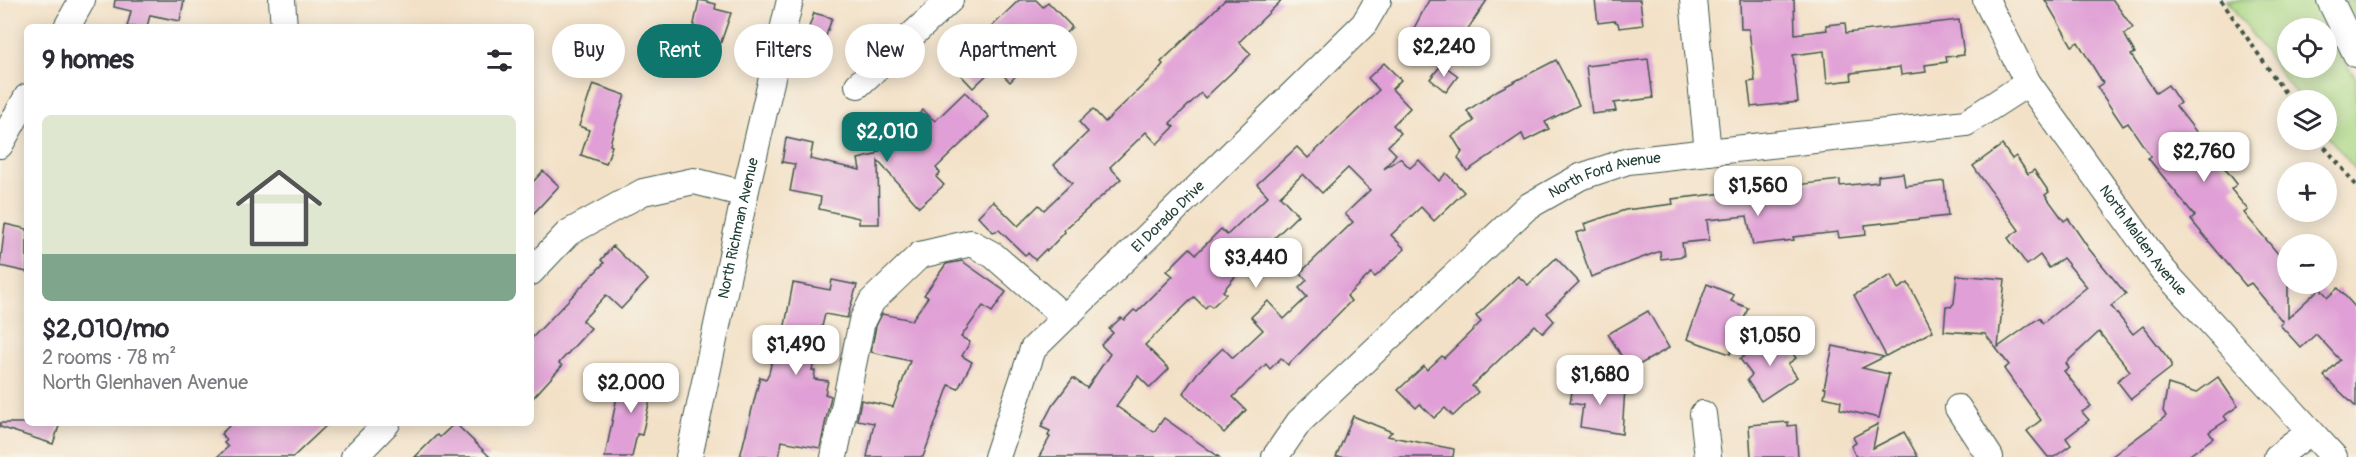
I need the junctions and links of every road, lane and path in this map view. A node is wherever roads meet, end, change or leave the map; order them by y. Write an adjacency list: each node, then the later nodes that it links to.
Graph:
1 (82, 0): 10 (street)
2 (282, 0): 11 (street)
3 (790, 0): 21 (street, North Richman Avenue)
4 (950, 0): 14 (street)
5 (1378, 0): 23 (street, El Dorado Drive)
6 (1693, 0): 19 (street)
7 (1986, 0): 13 (street, North Malden Avenue)
8 (2221, 0): 15 (path)
9 (2330, 0): 12 (street)
10 (69, 24)
11 (284, 24)
12 (2356, 54)
13 (2028, 83): 19 (street, North Ford Avenue); 27 (street, North Malden Avenue)
14 (858, 85)
15 (2283, 90)
16 (24, 102): 17 (street)
17 (0, 145)
18 (2327, 150): 20 (path)
19 (1708, 152): 32 (street, North Ford Avenue)
20 (2356, 185)
21 (745, 194): 22 (street); 29 (street, North Richman Avenue)
22 (534, 269)
23 (1063, 316): 30 (street); 31 (street, El Dorado Drive)
24 (1958, 408): 34 (street)
25 (1703, 414): 33 (street)
26 (384, 426): 28 (street)
27 (2310, 432): 35 (street); 36 (street, North Malden Avenue)
28 (354, 457)
29 (689, 457)
30 (834, 457)
31 (997, 457)
32 (1275, 457)
33 (1708, 457)
34 (1990, 457)
35 (2277, 457)
36 (2334, 457)

